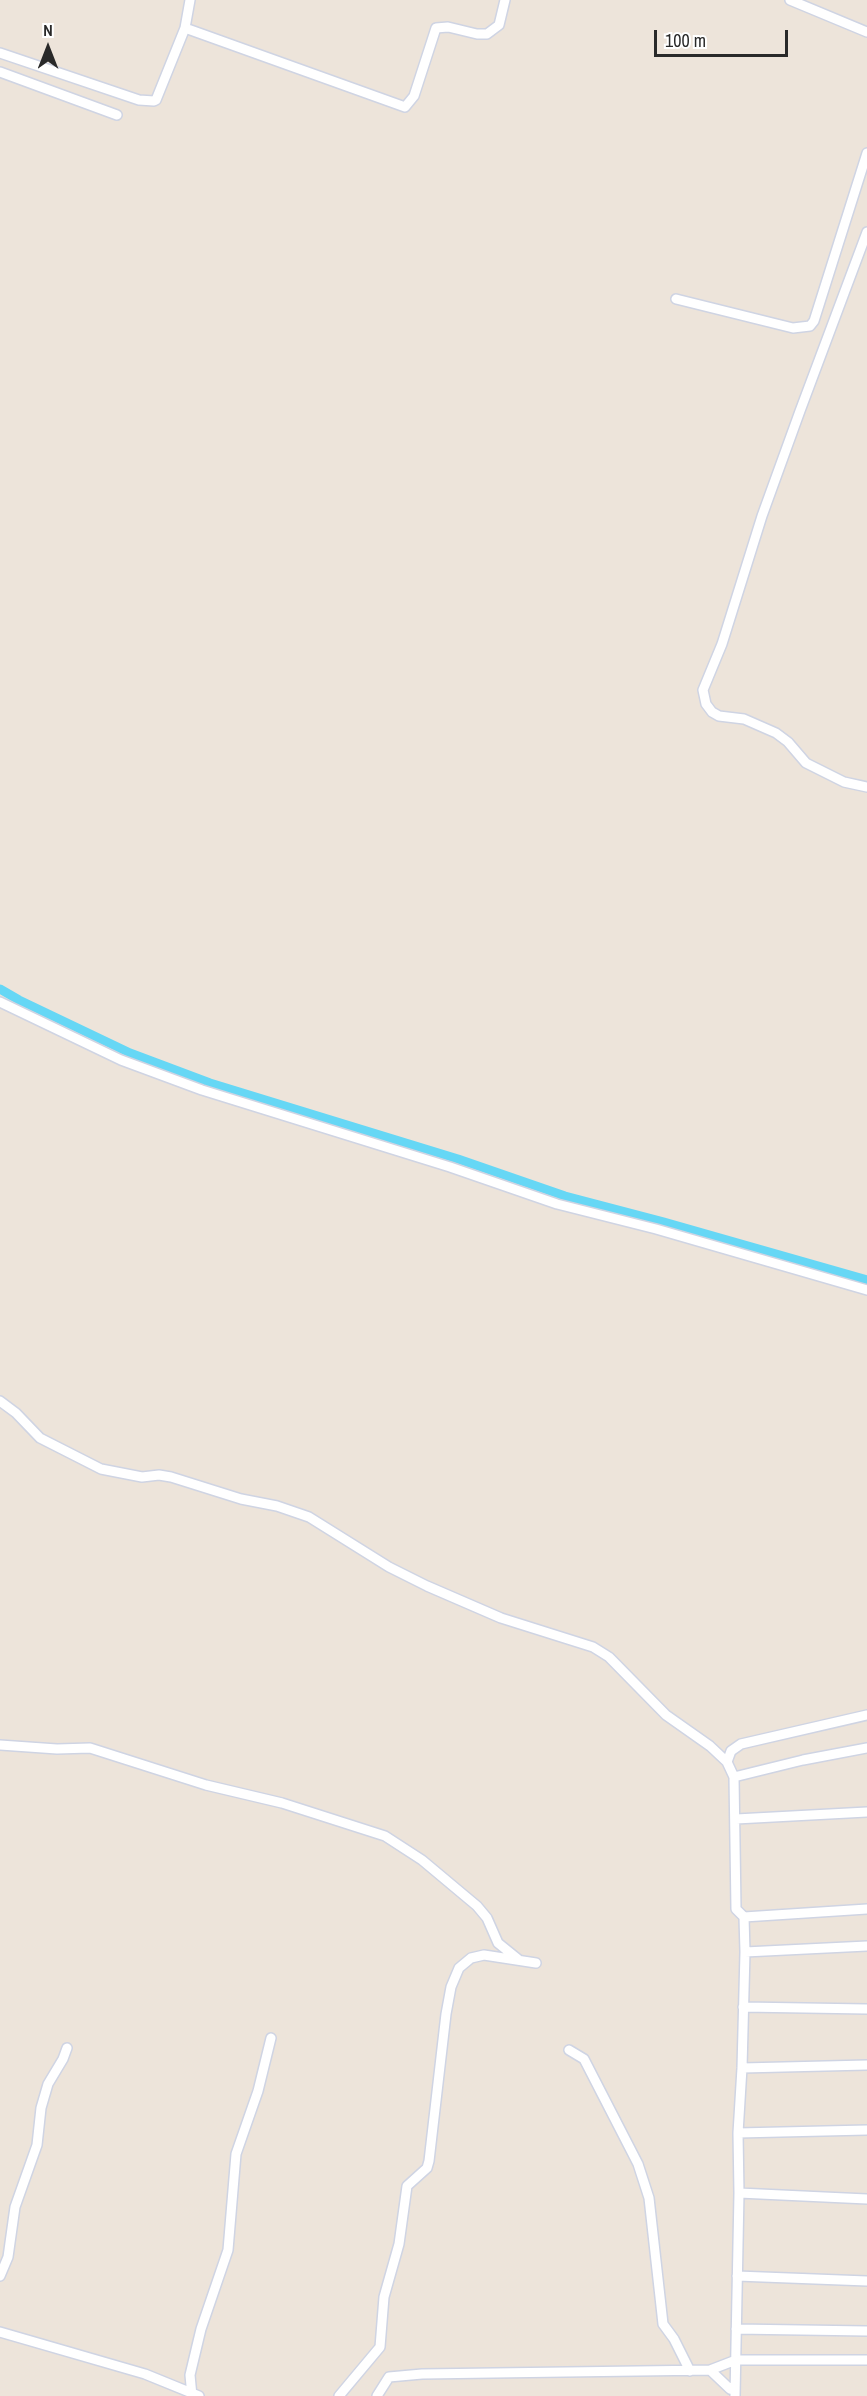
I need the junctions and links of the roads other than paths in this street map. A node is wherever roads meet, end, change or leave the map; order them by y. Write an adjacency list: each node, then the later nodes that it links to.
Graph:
1 (190, 0): 4 (street)
2 (505, 0): 4 (street)
3 (790, 0): 5 (street)
4 (185, 28): 6 (street)
5 (867, 32)
6 (0, 53)
7 (0, 72): 8 (street)
8 (117, 115)
9 (867, 153): 11 (street)
10 (867, 232): 12 (street)
11 (676, 299)
12 (867, 787)
13 (0, 1002): 14 (street)
14 (867, 1290)
15 (0, 1401): 19 (street)
16 (867, 1715): 19 (street)
17 (0, 1746): 27 (street)
18 (867, 1748): 20 (street)
19 (727, 1762): 20 (street)
20 (734, 1777): 22 (street)
21 (867, 1812): 22 (street)
22 (736, 1819): 24 (street)
23 (867, 1909): 24 (street)
24 (744, 1917): 26 (street)
25 (867, 1946): 26 (street)
26 (745, 1952): 29 (street)
27 (519, 1960): 28 (street); 52 (street)
28 (536, 1963)
29 (743, 2007): 30 (street); 35 (street)
30 (867, 2009)
31 (272, 2038): 51 (street)
32 (67, 2048): 40 (street)
33 (570, 2050): 49 (street)
34 (867, 2065): 35 (street)
35 (742, 2068): 37 (street)
36 (867, 2130): 37 (street)
37 (738, 2133): 38 (street)
38 (739, 2193): 39 (street); 41 (street)
39 (867, 2199)
40 (0, 2276)
41 (737, 2276): 42 (street); 43 (street)
42 (867, 2281)
43 (736, 2329): 44 (street); 46 (street)
44 (867, 2331)
45 (0, 2332): 51 (street)
46 (736, 2360): 47 (street); 48 (street); 50 (street)
47 (867, 2360)
48 (710, 2370): 49 (street); 50 (street)
49 (690, 2371): 53 (street)
50 (735, 2385): 54 (street)
51 (194, 2395)
52 (339, 2396)
53 (377, 2396)
54 (735, 2396)

